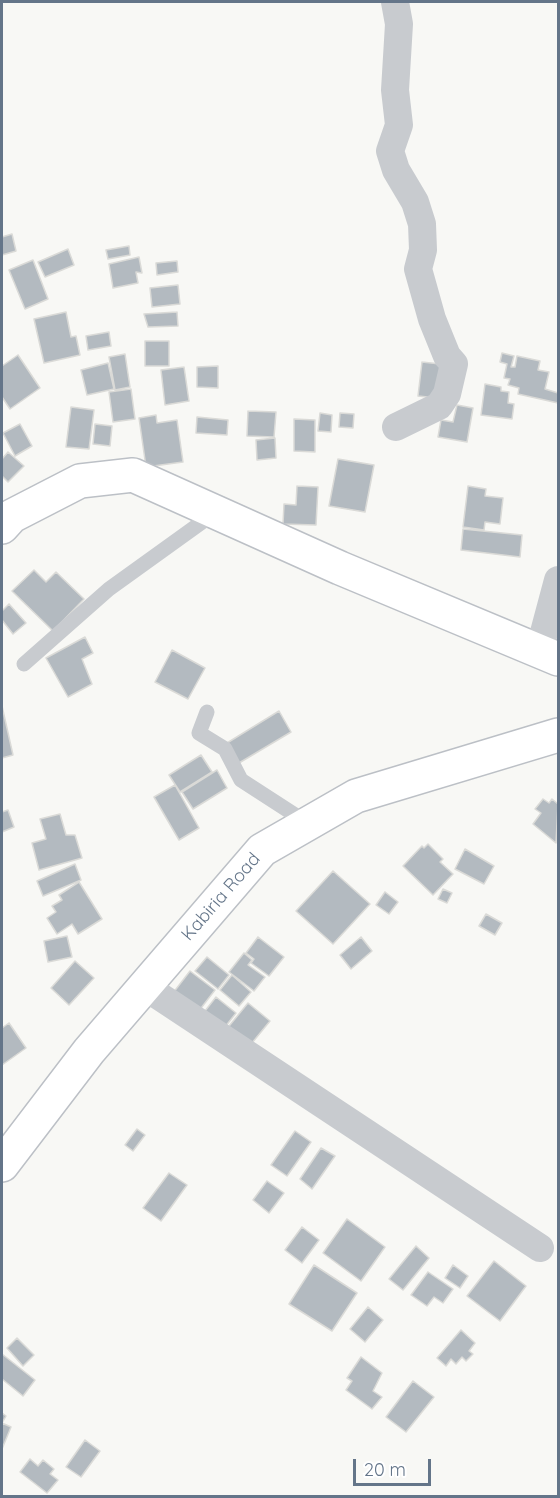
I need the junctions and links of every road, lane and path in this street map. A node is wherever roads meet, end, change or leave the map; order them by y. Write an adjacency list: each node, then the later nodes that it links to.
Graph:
1 (396, 2): 2 (street)
2 (396, 427)
3 (216, 512): 4 (main road); 6 (main road); 7 (lane)
4 (2, 527)
5 (558, 580): 6 (street)
6 (549, 655)
7 (24, 664)
8 (207, 712): 10 (lane)
9 (558, 735): 10 (main road, Kabiria Road)
10 (309, 824): 11 (main road, Kabiria Road)
11 (144, 986): 12 (main road, Kabiria Road); 13 (street)
12 (2, 1165)
13 (540, 1248)

